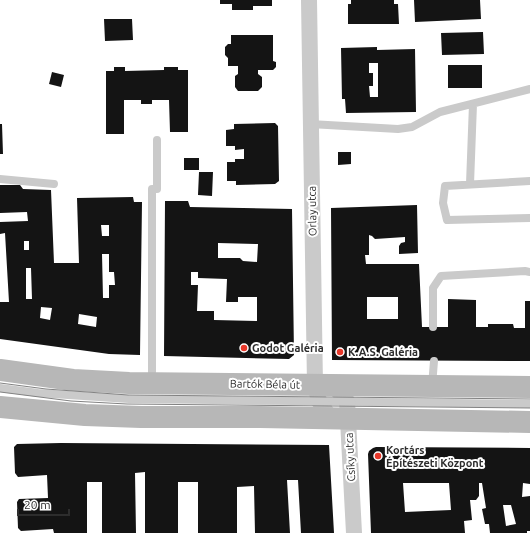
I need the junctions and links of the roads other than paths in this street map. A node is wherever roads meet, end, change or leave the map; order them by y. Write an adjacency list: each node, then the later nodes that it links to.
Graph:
1 (309, 0): 4 (street, Orlay utca)
2 (530, 89): 3 (lane)
3 (473, 104): 4 (lane); 9 (lane)
4 (310, 124): 19 (street, Orlay utca)
5 (157, 140): 15 (lane)
6 (0, 179): 8 (lane)
7 (530, 181): 9 (lane)
8 (54, 184)
9 (470, 184): 10 (lane)
10 (530, 218)
11 (530, 272): 12 (lane)
12 (433, 327)
13 (434, 361): 16 (lane)
14 (0, 370): 15 (main road, Bartók Béla út)
15 (152, 383): 19 (main road, Bartók Béla út)
16 (432, 386): 17 (main road, Bartók Béla út); 19 (main road, Bartók Béla út)
17 (530, 387)
18 (0, 388): 19 (lane, Bartók Béla út)
19 (331, 402): 20 (lane, Bartók Béla út); 21 (main road, Bartók Béla út); 22 (main road, Bartók Béla út); 23 (street, Csíky utca)
20 (530, 404)
21 (0, 407)
22 (530, 422)
23 (354, 533)

